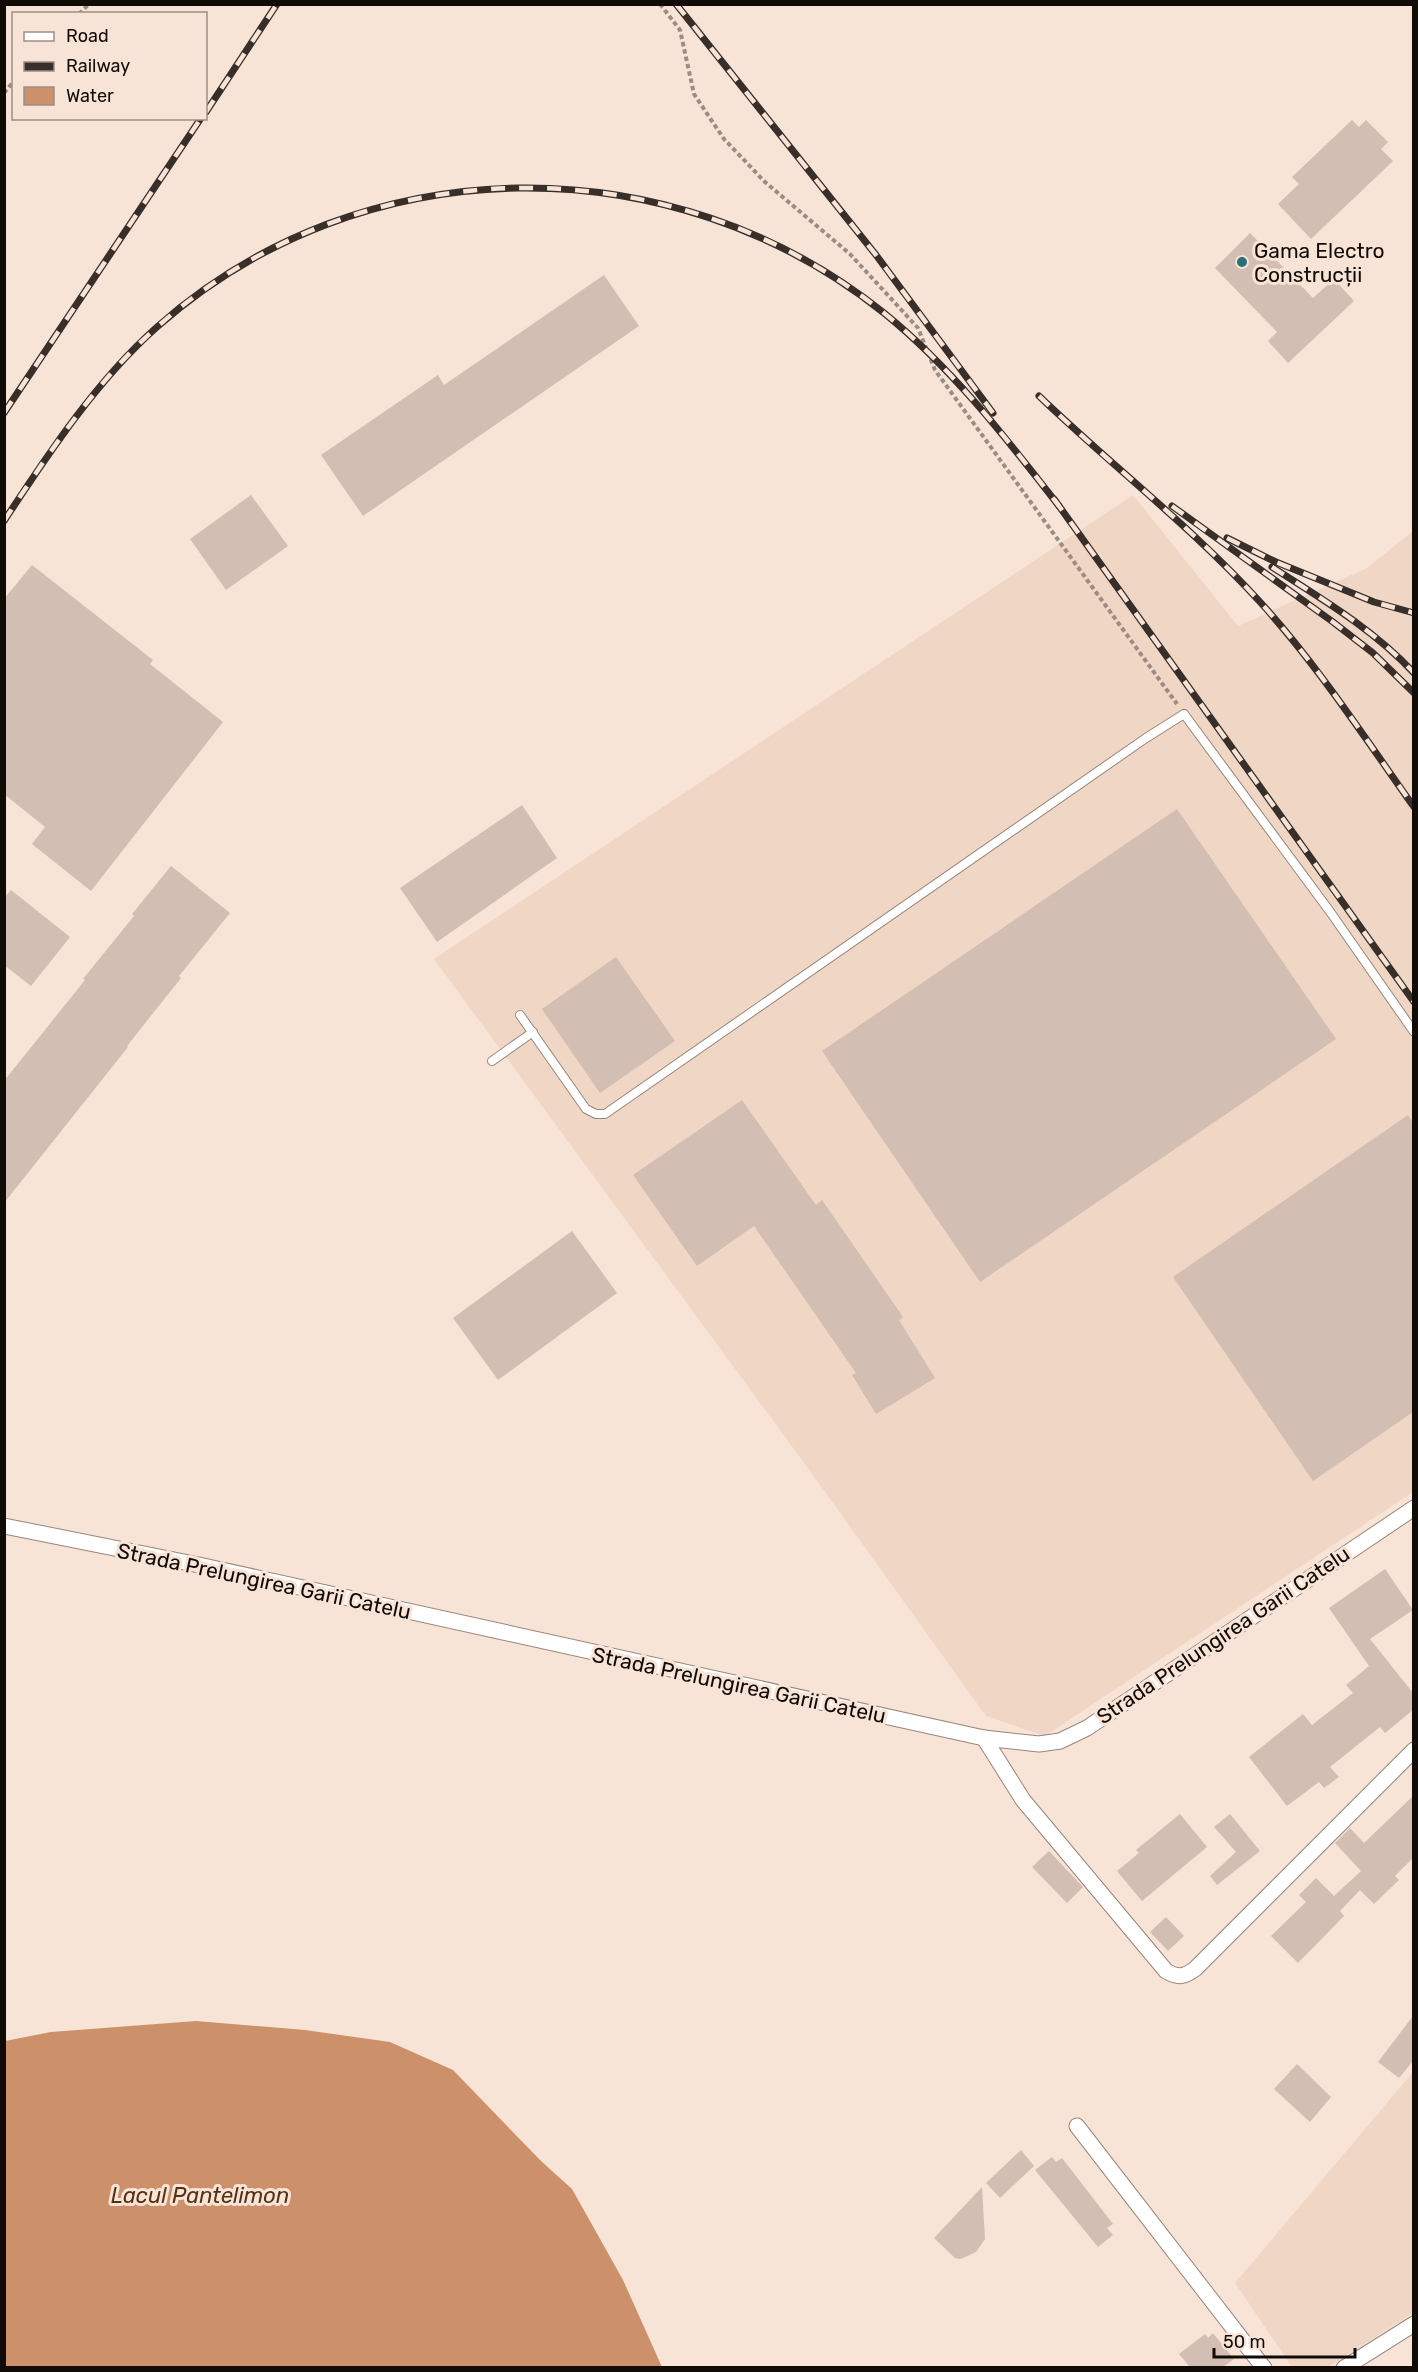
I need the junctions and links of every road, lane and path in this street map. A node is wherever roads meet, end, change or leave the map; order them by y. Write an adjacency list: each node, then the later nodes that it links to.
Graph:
1 (660, 4): 2 (path)
2 (1184, 714): 4 (lane); 5 (lane)
3 (520, 1015): 4 (lane)
4 (533, 1032): 6 (lane)
5 (1413, 1032)
6 (492, 1061)
7 (1413, 1508): 9 (street, Strada Prelungirea Garii Catelu)
8 (4, 1526): 9 (street, Strada Prelungirea Garii Catelu)
9 (984, 1738): 10 (street)
10 (1413, 1750)
11 (1077, 2126): 13 (street)
12 (1413, 2324): 14 (street)
13 (1264, 2367)
14 (1344, 2367)

